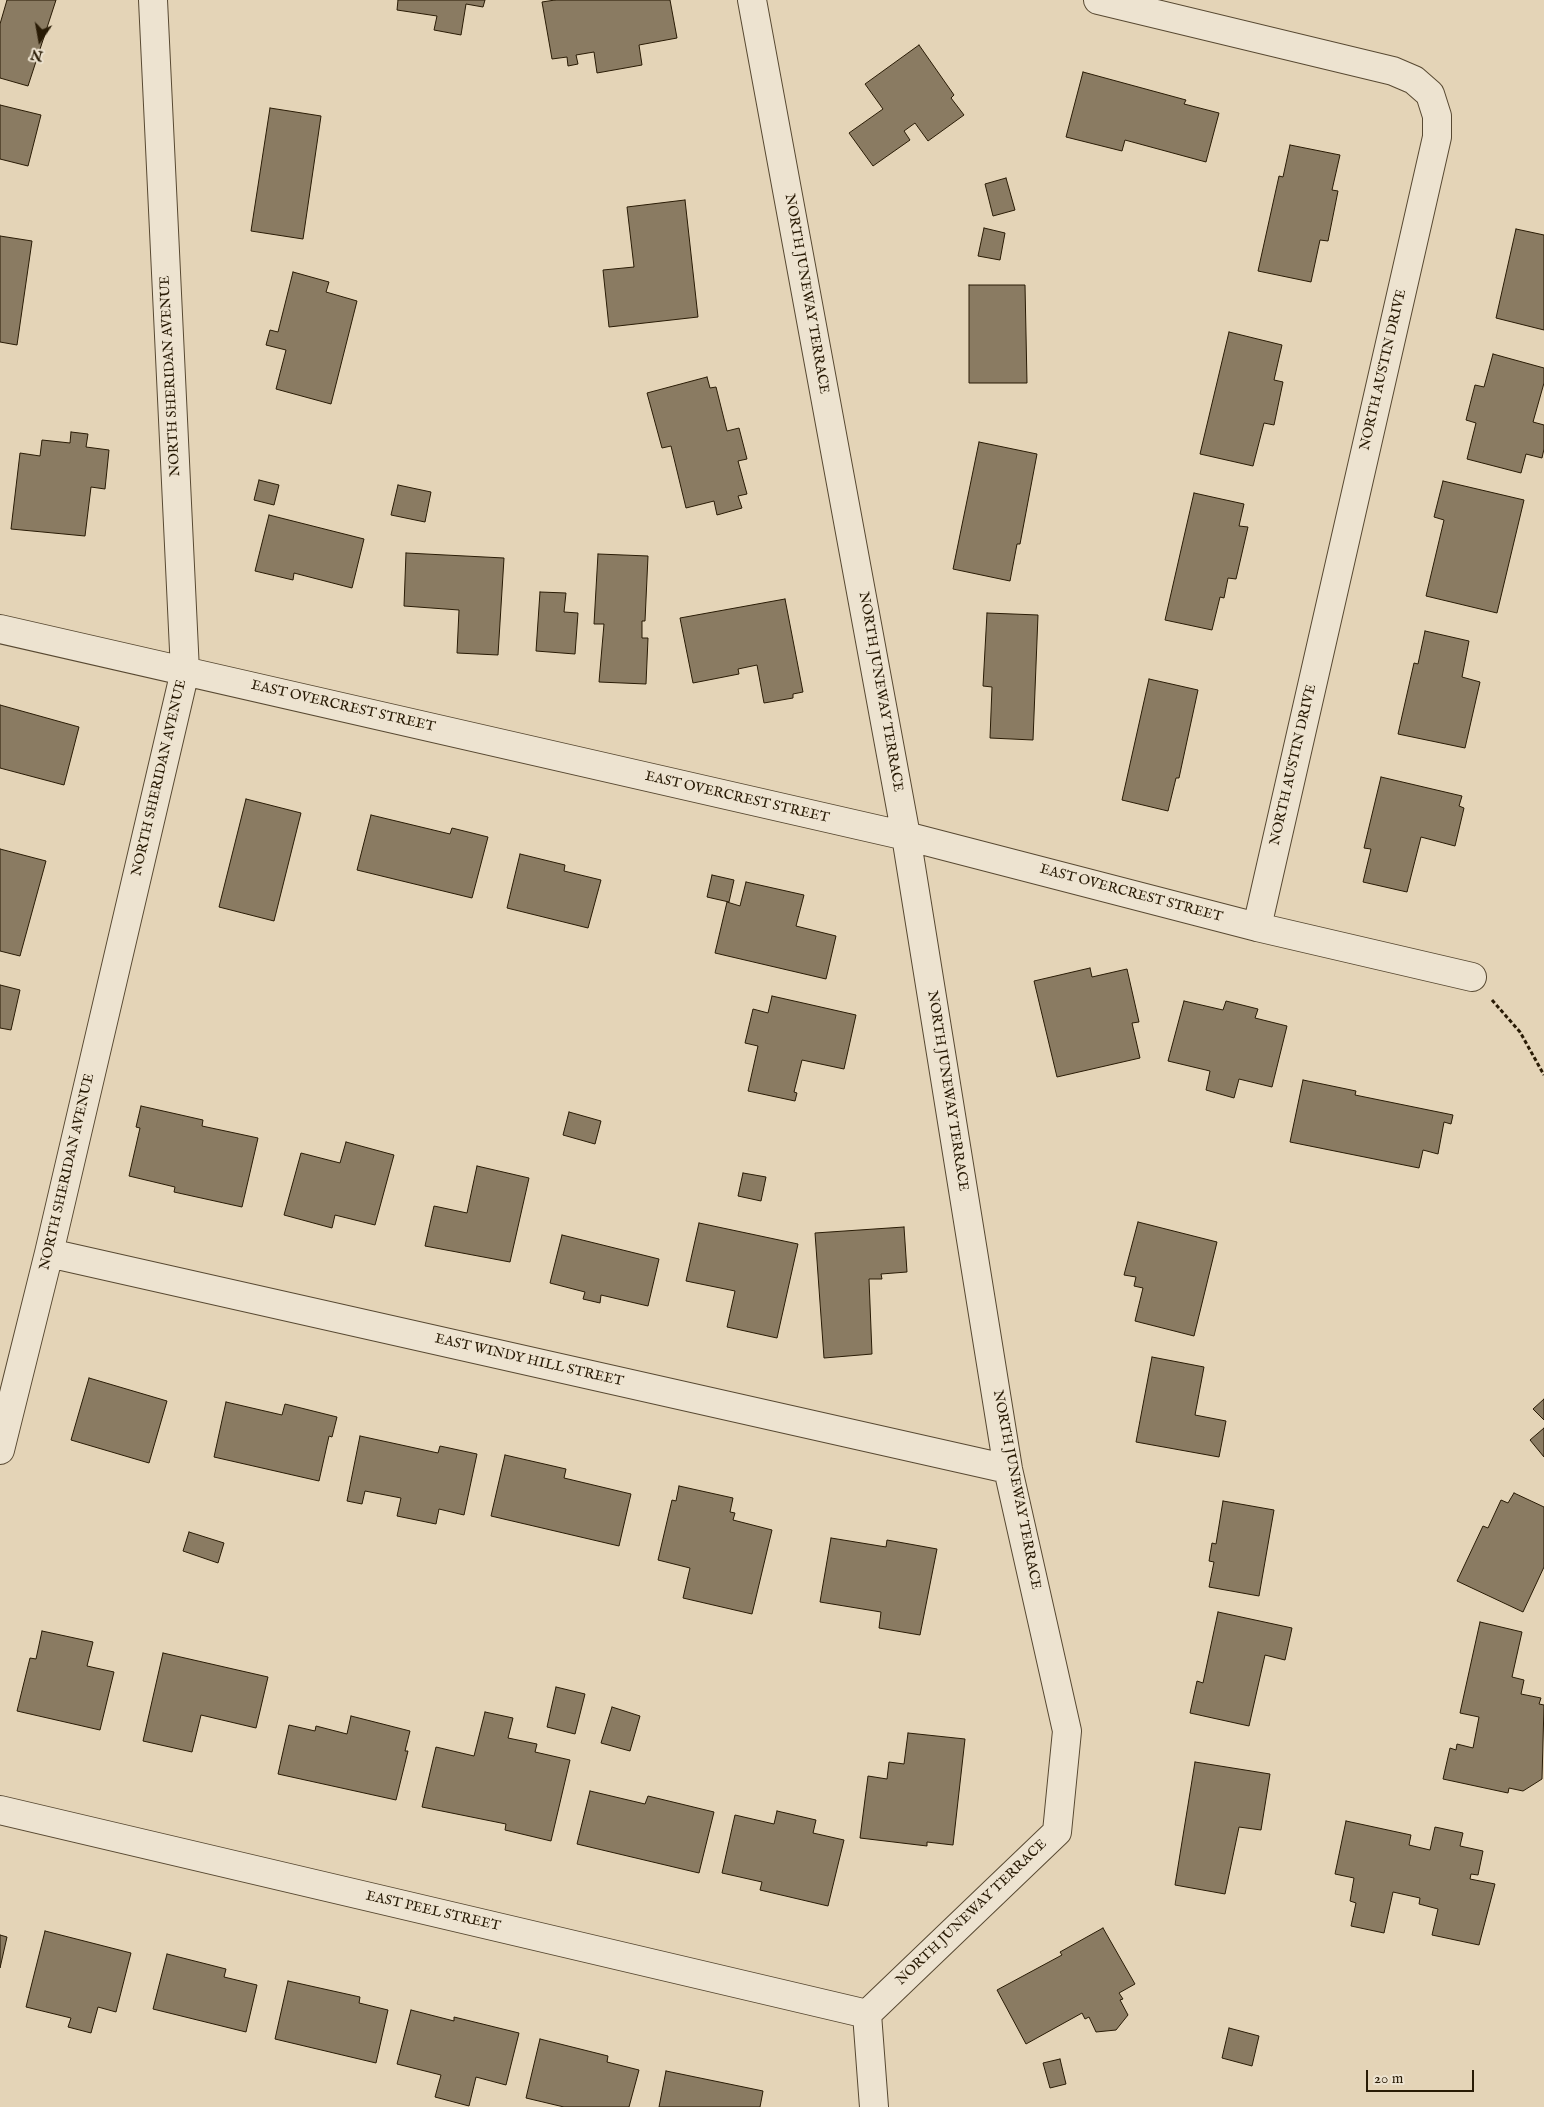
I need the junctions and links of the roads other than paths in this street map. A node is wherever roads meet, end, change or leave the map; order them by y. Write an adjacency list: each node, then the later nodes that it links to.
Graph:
1 (153, 0): 6 (street, NORTH SHERIDAN AVENUE)
2 (752, 0): 7 (street, NORTH JUNEWAY TERRACE)
3 (1098, 0): 4 (street, NORTH AUSTIN DRIVE)
4 (1175, 9): 8 (street, NORTH AUSTIN DRIVE)
5 (0, 629): 6 (street, EAST OVERCREST STREET)
6 (185, 671): 7 (street, EAST OVERCREST STREET); 10 (street, NORTH SHERIDAN AVENUE)
7 (906, 836): 8 (street, EAST OVERCREST STREET); 12 (street, NORTH JUNEWAY TERRACE)
8 (1257, 927): 9 (street, EAST OVERCREST STREET)
9 (1472, 977)
10 (49, 1253): 11 (street, NORTH SHERIDAN AVENUE); 12 (street, EAST WINDY HILL STREET)
11 (0, 1450)
12 (1008, 1468): 14 (street, NORTH JUNEWAY TERRACE)
13 (0, 1810): 14 (street, EAST PEEL STREET)
14 (867, 2014): 15 (street)
15 (874, 2107)

